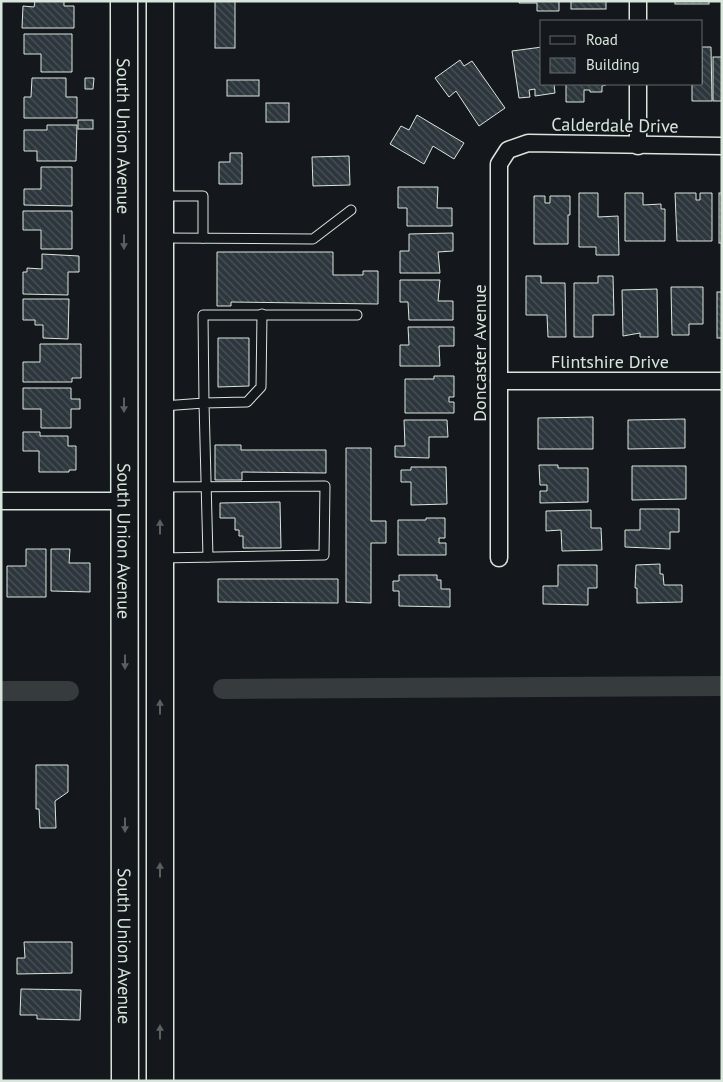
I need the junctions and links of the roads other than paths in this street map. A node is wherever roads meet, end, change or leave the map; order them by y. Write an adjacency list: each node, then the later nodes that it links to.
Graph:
1 (124, 1): 22 (main road, South Union Avenue, one-way to 22)
2 (160, 1): 9 (main road, South Union Avenue)
3 (638, 1): 4 (street)
4 (638, 20)
5 (638, 85): 6 (street)
6 (638, 146): 7 (street, Calderdale Drive); 8 (street, Calderdale Drive)
7 (722, 146)
8 (508, 150): 15 (street, Doncaster Avenue)
9 (160, 196): 11 (main road, South Union Avenue); 12 (lane)
10 (351, 210): 12 (lane)
11 (160, 238): 12 (lane); 18 (main road, South Union Avenue)
12 (203, 238)
13 (262, 314): 14 (lane); 17 (lane); 17 (lane)
14 (357, 315)
15 (499, 381): 16 (street, Flintshire Drive); 25 (street, Doncaster Avenue)
16 (722, 381)
17 (204, 403): 18 (lane); 20 (lane)
18 (160, 406): 19 (main road, South Union Avenue)
19 (160, 487): 20 (lane); 24 (main road, South Union Avenue, one-way to 19)
20 (206, 487): 23 (lane); 23 (lane)
21 (1, 501): 22 (street)
22 (124, 501): 26 (main road, South Union Avenue, one-way to 26)
23 (208, 557): 24 (lane)
24 (160, 558): 27 (main road, South Union Avenue, one-way to 24)
25 (499, 558)
26 (125, 1081)
27 (160, 1081)

